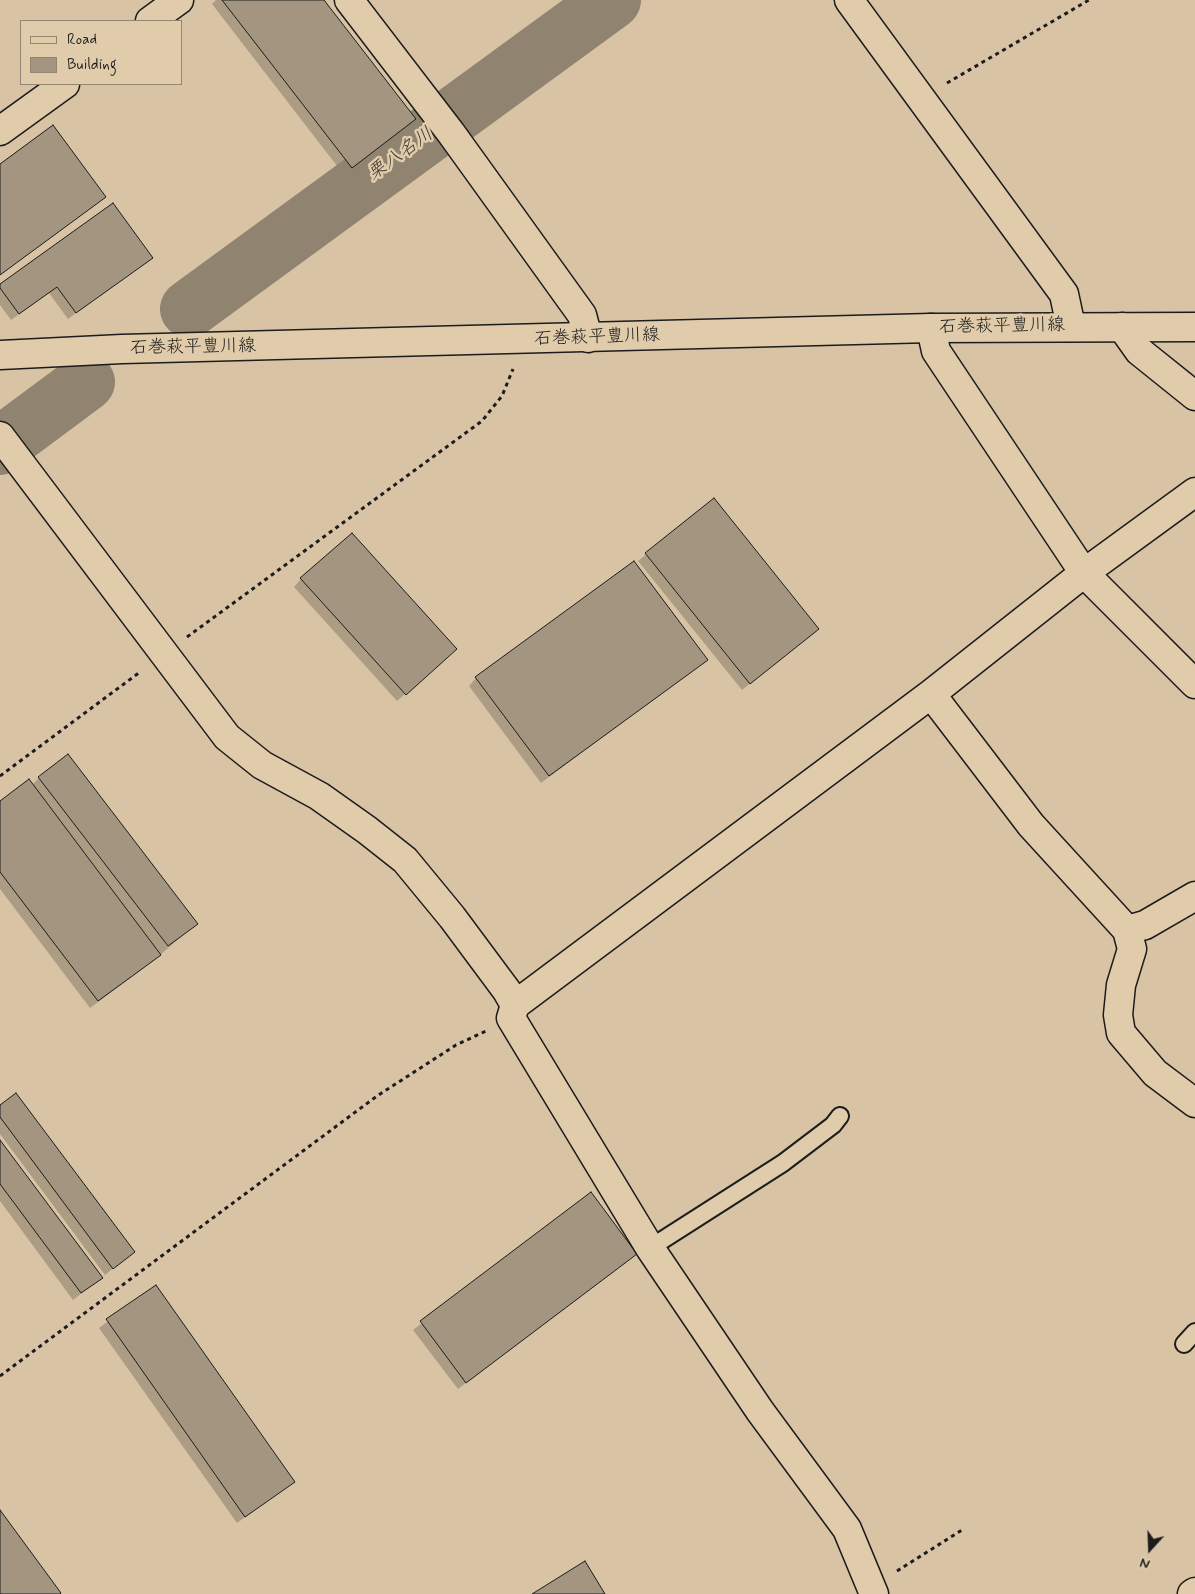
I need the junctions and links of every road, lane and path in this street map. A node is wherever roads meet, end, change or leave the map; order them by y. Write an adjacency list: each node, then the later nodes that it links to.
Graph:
1 (179, 0): 5 (street)
2 (349, 0): 13 (street)
3 (849, 0): 7 (street)
4 (1089, 0): 7 (path)
5 (151, 20)
6 (64, 85): 8 (street)
7 (922, 97): 9 (street)
8 (0, 131)
9 (1071, 326): 10 (street, 石巻萩平豊川線); 12 (street, 石巻萩平豊川線)
10 (1122, 326): 11 (street, 石巻萩平豊川線); 16 (street)
11 (1195, 327)
12 (931, 328): 13 (street, 石巻萩平豊川線); 19 (street)
13 (588, 338): 14 (street, 石巻萩平豊川線)
14 (519, 340): 15 (street, 石巻萩平豊川線); 20 (path)
15 (0, 355)
16 (1195, 396)
17 (7, 446): 20 (street)
18 (1195, 492): 19 (street)
19 (1084, 573): 21 (street); 22 (street)
20 (163, 654): 23 (path); 26 (street)
21 (1195, 684)
22 (931, 694): 25 (street); 26 (street)
23 (0, 776)
24 (1195, 896): 25 (street)
25 (1127, 930): 27 (street)
26 (513, 1012): 29 (street); 30 (path)
27 (1195, 1103)
28 (840, 1116): 29 (lane)
29 (650, 1248): 32 (street)
30 (0, 1376)
31 (962, 1530): 32 (path)
32 (873, 1591)

